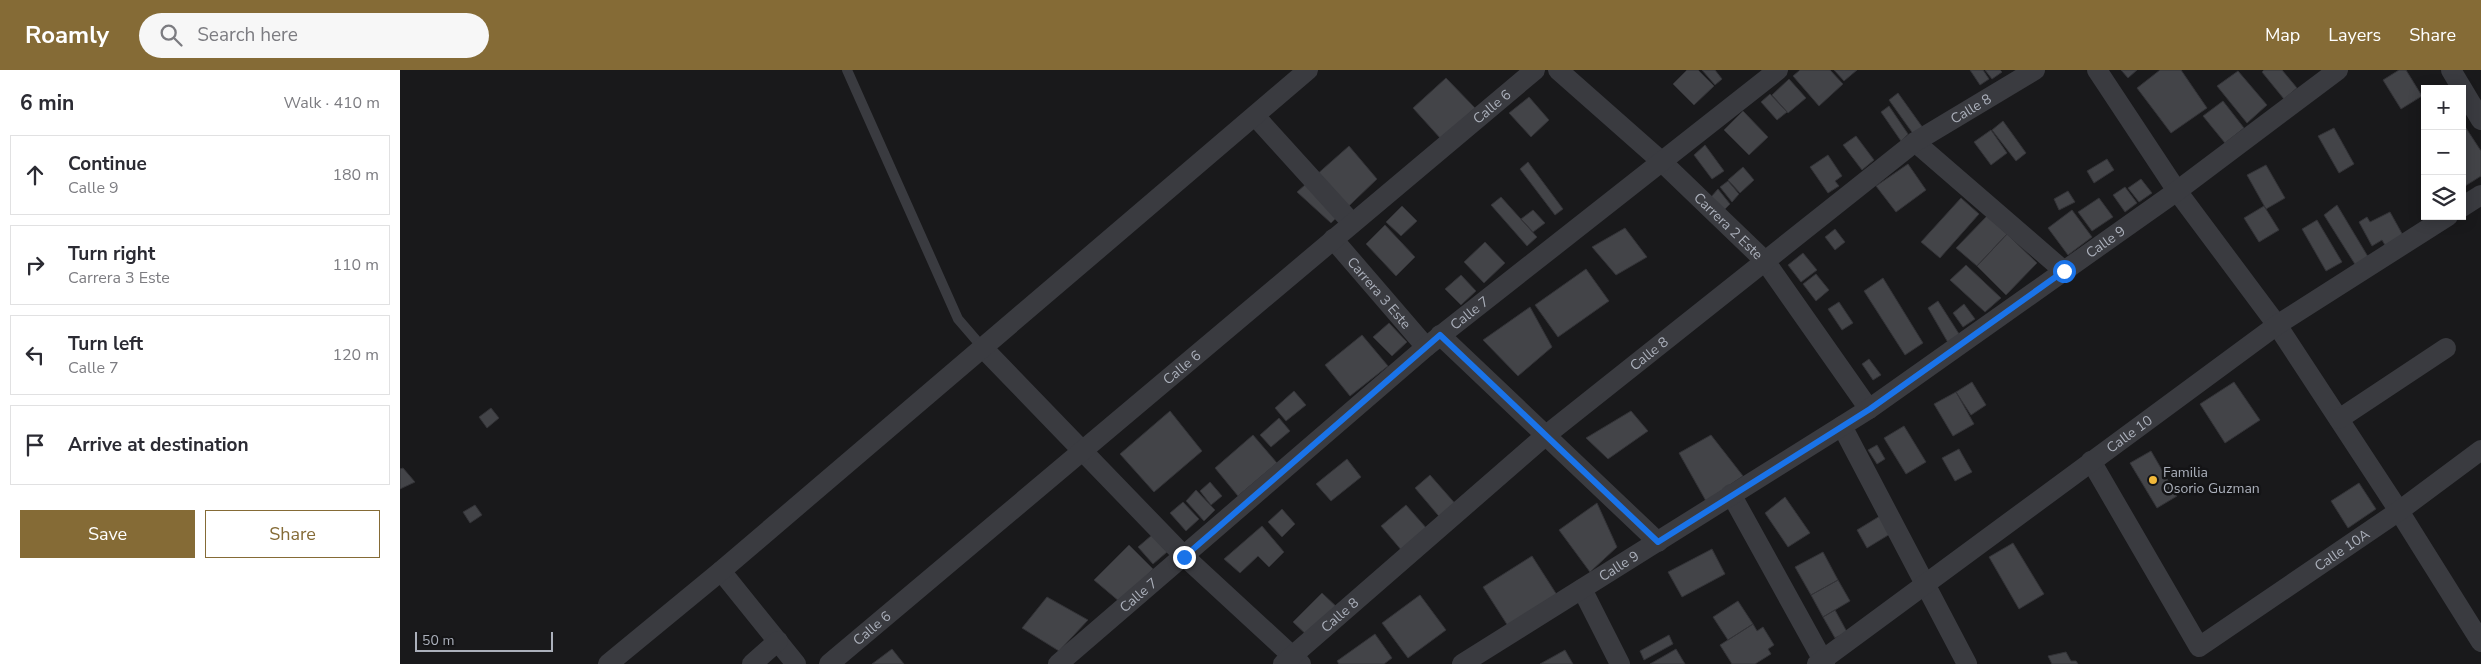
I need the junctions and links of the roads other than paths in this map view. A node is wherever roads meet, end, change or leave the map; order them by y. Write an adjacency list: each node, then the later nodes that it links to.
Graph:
1 (847, 70): 25 (lane)
2 (1308, 70): 11 (street)
3 (1535, 70): 19 (street, Calle 6)
4 (1558, 70): 14 (street, Carrera 2 Este)
5 (1778, 70): 14 (street, Calle 7)
6 (2035, 70): 13 (street, Calle 8)
7 (2097, 70): 15 (street)
8 (2338, 70): 15 (street, Calle 9)
9 (2451, 70): 10 (street)
10 (2475, 91): 12 (street)
11 (1255, 116): 19 (street); 25 (street)
12 (2481, 120)
13 (1915, 142): 21 (street, Calle 8); 22 (street)
14 (1661, 162): 21 (street, Carrera 2 Este); 24 (street, Calle 7)
15 (2177, 191): 22 (street, Calle 9); 23 (street)
16 (2481, 195): 17 (street)
17 (2466, 204)
18 (2442, 220): 23 (street, Calle 10)
19 (1352, 223): 20 (street, Calle 6)
20 (1333, 239): 24 (street, Carrera 3 Este); 32 (street, Calle 6)
21 (1765, 261): 27 (street, Carrera 2 Este); 30 (street, Calle 8)
22 (2064, 271): 27 (street, Calle 9)
23 (2277, 325): 28 (street); 33 (street, Calle 10)
24 (1433, 341): 30 (street, Carrera 3 Este); 37 (street, Calle 7)
25 (982, 348): 32 (street); 38 (street)
26 (2446, 348): 28 (street)
27 (1870, 409): 29 (street, Calle 9)
28 (2339, 419): 35 (street)
29 (1842, 426): 34 (street, Calle 9); 39 (street)
30 (1545, 436): 36 (street, Carrera 3 Este); 43 (street, Calle 8)
31 (2481, 450): 35 (street, Calle 10A)
32 (1081, 452): 37 (street); 48 (street, Calle 6)
33 (2092, 461): 35 (street, Calle 10A); 39 (street, Calle 10)
34 (1731, 494): 36 (street, Calle 9); 44 (street)
35 (2399, 511): 42 (street)
36 (1658, 542): 40 (street, Calle 9)
37 (1184, 557): 43 (street); 49 (street, Calle 7)
38 (721, 572): 41 (street); 45 (street)
39 (1925, 584): 44 (street, Calle 10); 52 (street)
40 (1582, 589): 50 (street, Calle 9); 51 (street)
41 (778, 641): 46 (street); 47 (street)
42 (2481, 642)
43 (1293, 661)
44 (1822, 663)
45 (608, 664)
46 (752, 664)
47 (796, 664)
48 (829, 664)
49 (1058, 664)
50 (1462, 664)
51 (1620, 664)
52 (1967, 664)

